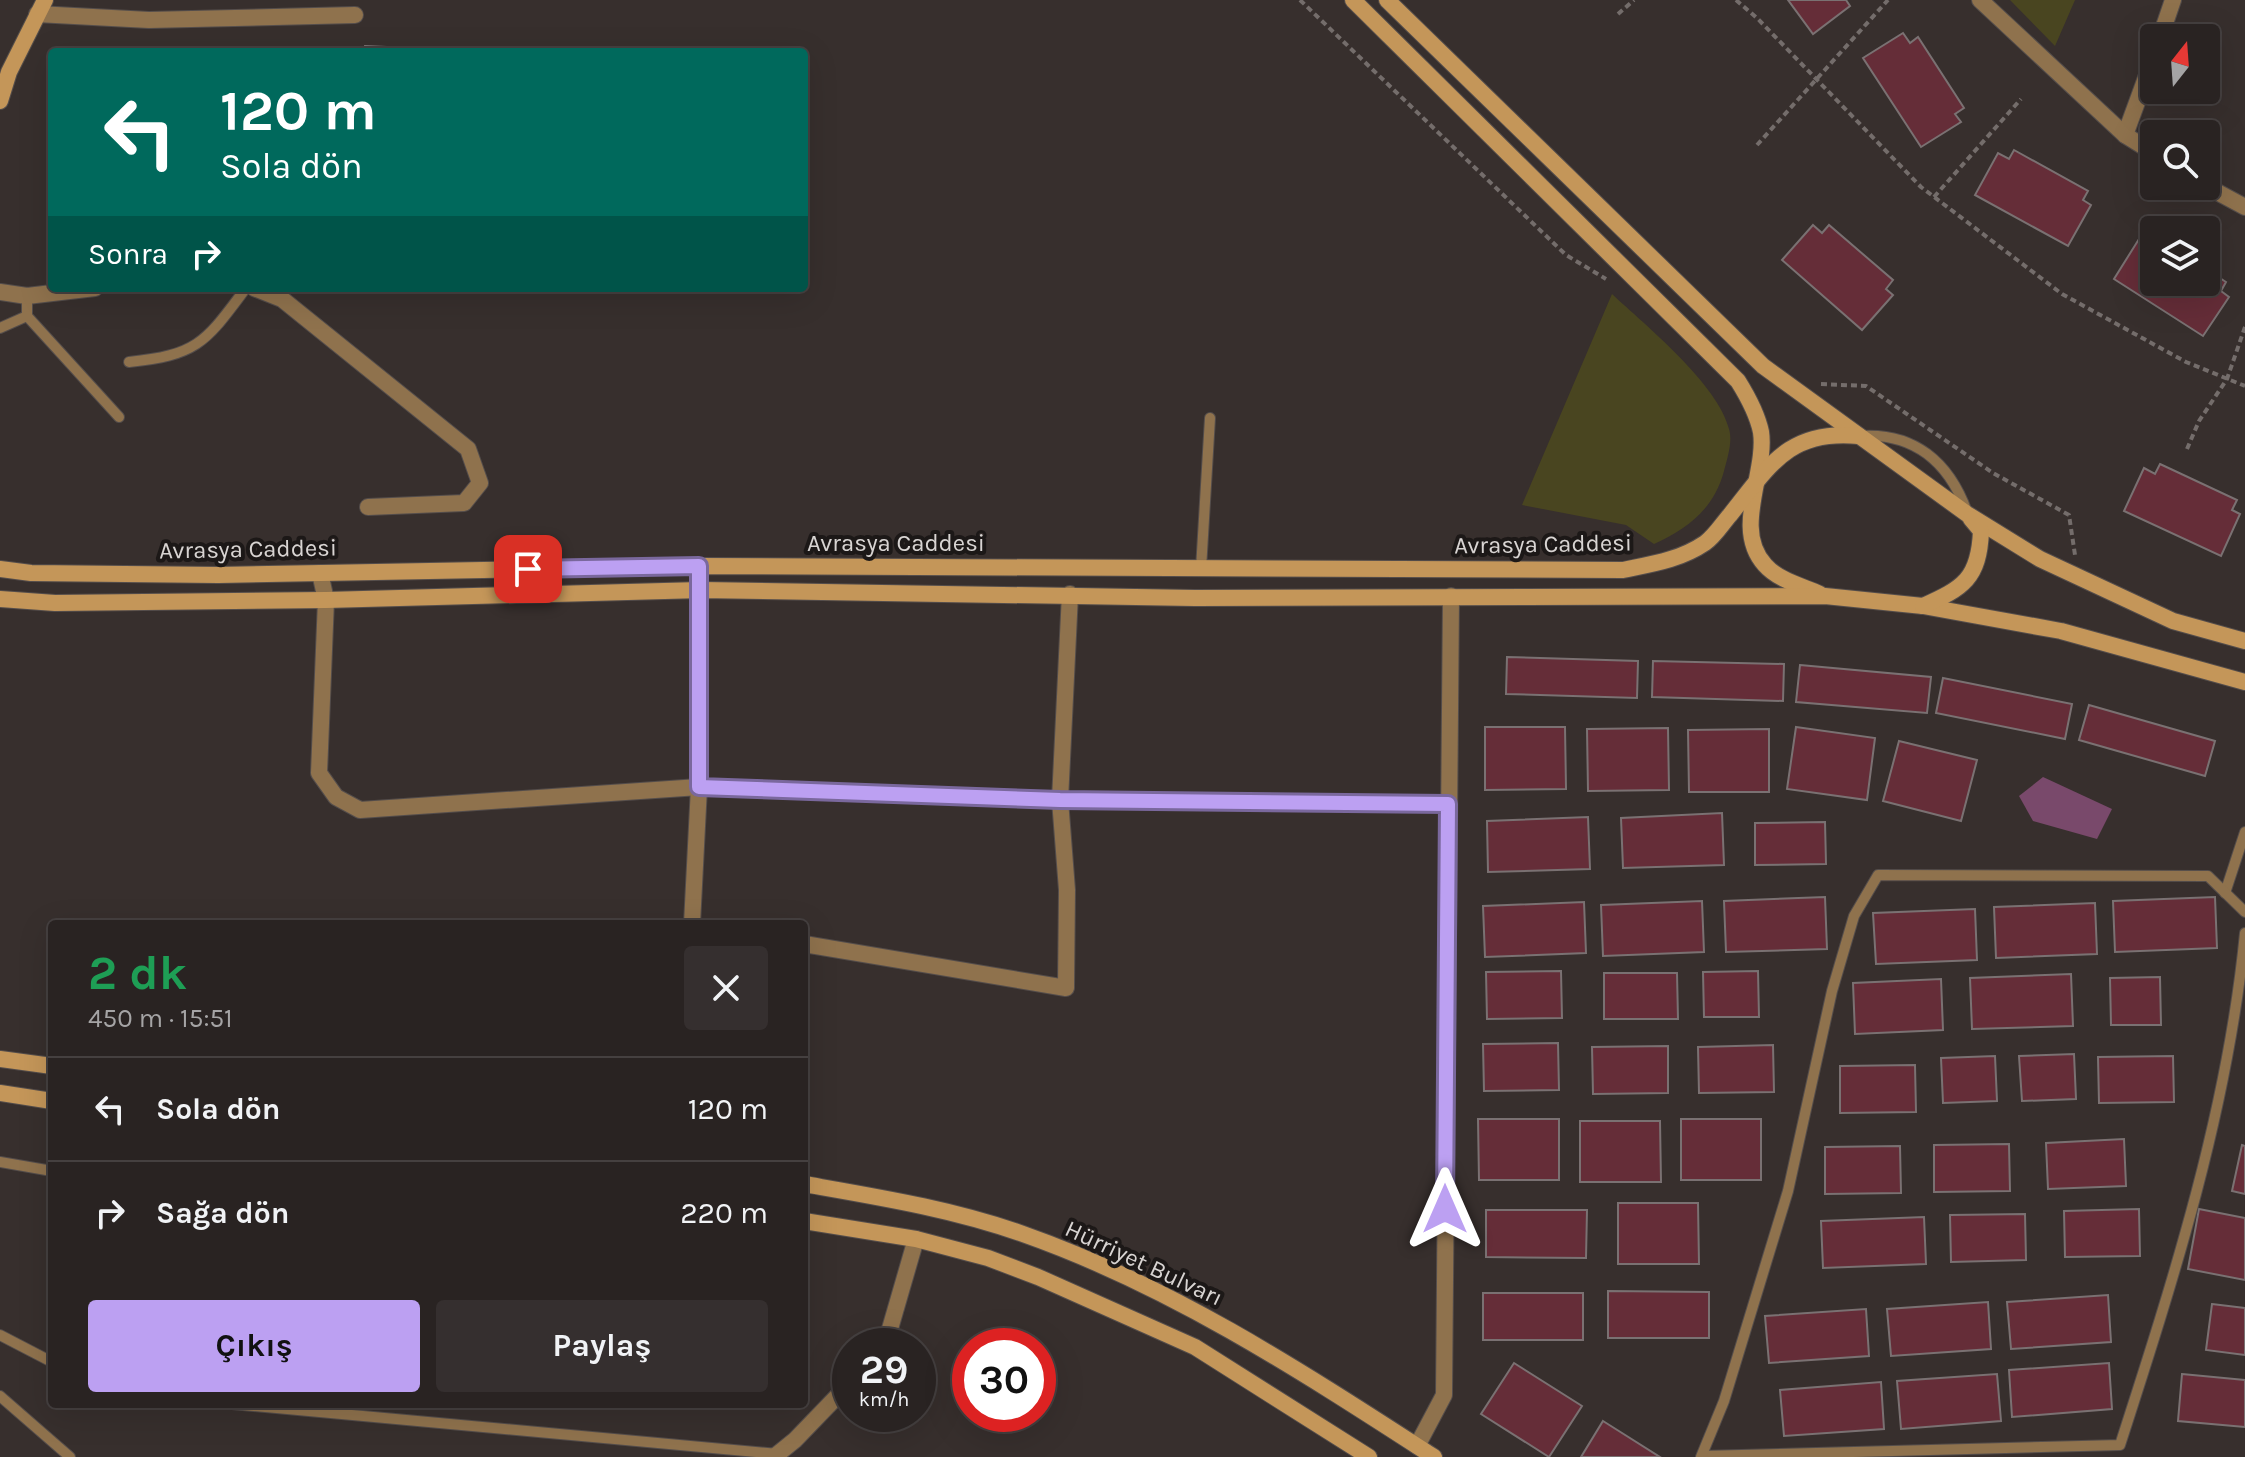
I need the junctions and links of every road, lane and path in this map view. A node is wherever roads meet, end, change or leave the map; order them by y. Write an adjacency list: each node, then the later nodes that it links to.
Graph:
1 (1300, 0): 23 (path)
2 (1353, 0): 40 (street)
3 (1387, 0): 38 (street)
4 (1634, 0): 10 (path)
5 (1736, 0): 13 (path)
6 (1888, 0): 13 (path)
7 (1980, 0): 17 (street)
8 (2173, 0): 12 (street)
9 (41, 7): 11 (street); 16 (street)
10 (1618, 14)
11 (355, 15)
12 (2165, 24)
13 (1817, 79): 19 (path); 21 (path)
14 (2140, 94): 17 (street)
15 (2021, 99): 21 (path)
16 (0, 101)
17 (2125, 135): 18 (street)
18 (2140, 144)
19 (1757, 145)
20 (2220, 194): 22 (street)
21 (1934, 197): 34 (path)
22 (2245, 207)
23 (1607, 280)
24 (0, 292): 28 (street)
25 (61, 292): 28 (street)
26 (243, 292): 32 (lane)
27 (264, 292): 41 (street)
28 (27, 296): 29 (lane)
29 (27, 316): 31 (lane); 36 (lane)
30 (2245, 327): 34 (path)
31 (0, 328)
32 (129, 362)
33 (1809, 375): 43 (path)
34 (2227, 379): 35 (path); 39 (path)
35 (2245, 386)
36 (119, 417)
37 (1210, 418): 46 (lane)
38 (1859, 436): 40 (street); 42 (street); 42 (lane)
39 (2187, 449)
40 (1758, 480): 46 (street, Avrasya Caddesi); 52 (street)
41 (368, 507)
42 (1967, 514): 56 (street); 57 (street)
43 (2082, 563)
44 (699, 566): 46 (street, Avrasya Caddesi); 47 (street, Avrasya Caddesi); 49 (street)
45 (0, 569): 48 (street, Avrasya Caddesi)
46 (1201, 569)
47 (320, 573): 48 (street, Avrasya Caddesi); 54 (street)
48 (139, 574): 55 (street)
49 (701, 590): 50 (street); 54 (street); 59 (street)
50 (1070, 594): 51 (street); 60 (street)
51 (1451, 596): 52 (street); 61 (street)
52 (1825, 596): 56 (street)
53 (0, 599): 55 (street)
54 (326, 600): 55 (street); 59 (street)
55 (138, 602)
56 (1923, 606): 58 (street)
57 (2245, 641)
58 (2245, 682)
59 (699, 787): 60 (street); 65 (street)
60 (1060, 800): 61 (street); 67 (street)
61 (1448, 804): 83 (street)
62 (2245, 832): 63 (lane)
63 (2225, 893): 64 (lane); 85 (lane)
64 (2245, 912)
65 (692, 920)
66 (2245, 933): 85 (lane)
67 (808, 945)
68 (0, 1059): 69 (street)
69 (48, 1065)
70 (0, 1093): 71 (street)
71 (48, 1100)
72 (0, 1162): 73 (lane)
73 (48, 1170)
74 (808, 1185): 83 (street, Hürriyet Bulvarı)
75 (808, 1222): 76 (street)
76 (916, 1239): 77 (street); 87 (street)
77 (890, 1328)
78 (0, 1335): 79 (lane)
79 (48, 1360)
80 (0, 1396): 86 (lane)
81 (832, 1401): 84 (street)
82 (275, 1408): 84 (lane)
83 (1417, 1446): 88 (street, Hürriyet Bulvarı)
84 (776, 1455)
85 (1701, 1456)
86 (70, 1457)
87 (1369, 1457)
88 (1434, 1457)

